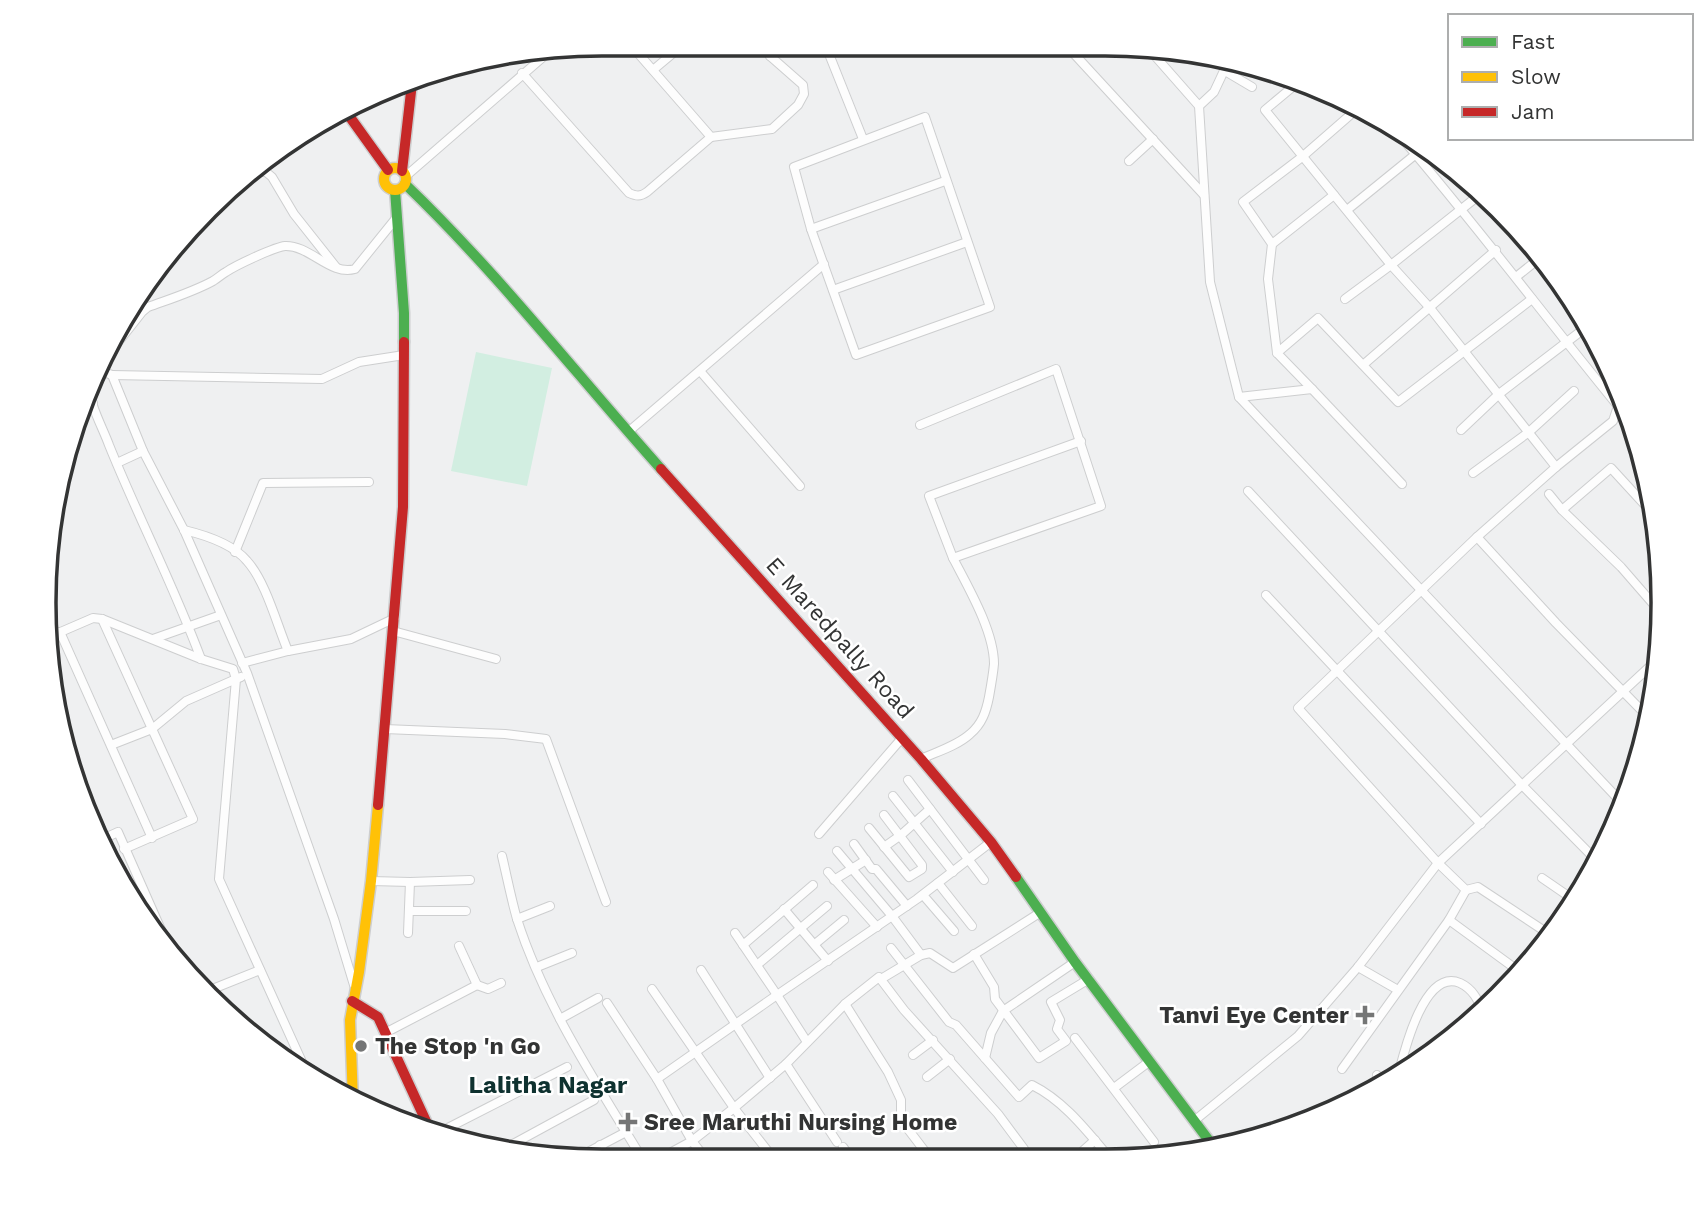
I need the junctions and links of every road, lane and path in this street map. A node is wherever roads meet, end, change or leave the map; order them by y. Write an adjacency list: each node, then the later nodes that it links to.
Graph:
1 (641, 56): 8 (street)
2 (670, 56): 8 (street)
3 (770, 56): 17 (street)
4 (830, 56): 18 (street)
5 (1076, 56): 19 (street)
6 (1158, 59): 14 (street)
7 (538, 60): 10 (street)
8 (653, 70): 17 (street)
9 (1225, 71): 11 (street); 14 (street)
10 (522, 73): 17 (street); 25 (street)
11 (1252, 87)
12 (1290, 89): 21 (street)
13 (411, 91): 25 (main road)
14 (1199, 106): 27 (street)
15 (1350, 114): 21 (street)
16 (350, 118): 23 (main road)
17 (711, 138)
18 (863, 139): 26 (street); 33 (street)
19 (1153, 139): 22 (street); 27 (street)
20 (1416, 154): 30 (street); 31 (street)
21 (1302, 157): 28 (street); 35 (street)
22 (1129, 161)
23 (388, 170): 25 (main road); 25 (main road)
24 (266, 172): 40 (street)
25 (402, 180): 32 (main road); 65 (main road, E Maredpally Road)
26 (945, 181): 33 (street); 34 (street)
27 (1204, 195): 59 (street)
28 (1334, 195): 31 (street); 35 (street)
29 (1473, 200): 30 (street)
30 (1462, 209): 36 (street); 39 (street)
31 (1347, 210): 39 (street)
32 (397, 217): 40 (street); 51 (main road)
33 (811, 229): 37 (street)
34 (967, 242): 42 (street); 42 (street)
35 (1272, 244): 50 (street)
36 (1496, 250): 41 (street); 45 (street)
37 (824, 264): 42 (street); 53 (street)
38 (1533, 264): 41 (street)
39 (1391, 265): 43 (street); 45 (street)
40 (337, 267): 46 (street)
41 (1516, 277): 44 (street)
42 (833, 290)
43 (1345, 299)
44 (1532, 299): 48 (street); 49 (street)
45 (1430, 308): 49 (street); 52 (street)
46 (129, 328)
47 (1580, 333): 48 (street)
48 (1567, 344): 58 (street); 60 (street)
49 (1464, 352): 52 (street); 58 (street)
50 (1277, 353): 52 (street); 56 (street)
51 (404, 355): 55 (street); 87 (main road)
52 (1363, 365)
53 (700, 370): 65 (street); 74 (street)
54 (107, 373): 55 (street)
55 (112, 375): 68 (street)
56 (1311, 388): 59 (street); 73 (street)
57 (1574, 391): 66 (street)
58 (1499, 394): 64 (street); 66 (street)
59 (1239, 397): 83 (street)
60 (1610, 397)
61 (94, 405): 69 (street)
62 (1616, 412): 70 (street)
63 (920, 425): 67 (street)
64 (1461, 430)
65 (628, 432): 107 (main road, E Maredpally Road)
66 (1529, 432): 70 (street); 71 (street)
67 (1081, 441): 82 (street); 82 (street)
68 (143, 451): 69 (street); 79 (street)
69 (117, 463): 89 (street)
70 (1556, 467): 80 (street)
71 (1473, 473)
72 (369, 482): 81 (street)
73 (1402, 484)
74 (800, 486)
75 (1248, 491): 91 (street)
76 (1549, 494): 78 (street)
77 (1641, 500): 78 (street)
78 (1562, 510): 85 (street)
79 (184, 530): 81 (street); 86 (street)
80 (1477, 537): 83 (street); 103 (street)
81 (235, 552): 95 (street)
82 (953, 558): 110 (street)
83 (1420, 591): 91 (street); 108 (street)
84 (1266, 595): 100 (street)
85 (1651, 601)
86 (221, 615): 89 (street); 98 (street)
87 (395, 618): 90 (main road); 95 (street)
88 (102, 619): 92 (street); 94 (street); 105 (street)
89 (189, 626): 94 (street); 96 (street)
90 (393, 631): 97 (street); 106 (main road)
91 (1379, 631): 100 (street); 112 (street)
92 (60, 632): 93 (street); 109 (street)
93 (57, 633)
94 (153, 639): 96 (street)
95 (288, 651): 98 (street)
96 (201, 659): 102 (street)
97 (496, 659)
98 (242, 663): 101 (street)
99 (1647, 669): 103 (street)
100 (1337, 671): 118 (street); 133 (street)
101 (247, 673): 102 (street); 187 (street)
102 (236, 679): 105 (street); 182 (street)
103 (1623, 691): 104 (street); 108 (street)
104 (1640, 709)
105 (152, 729): 109 (street); 123 (street)
106 (384, 730): 141 (main road); 149 (street)
107 (902, 738): 110 (main road, E Maredpally Road); 120 (street)
108 (1565, 744): 112 (street); 114 (street)
109 (111, 745): 123 (street)
110 (921, 759): 124 (main road, E Maredpally Road)
111 (908, 779): 115 (street)
112 (1521, 784): 118 (street); 129 (street)
113 (893, 796): 117 (street)
114 (1615, 796)
115 (930, 809): 117 (street); 132 (street)
116 (884, 815): 121 (street)
117 (915, 824): 121 (street); 136 (street)
118 (1481, 824): 133 (street)
119 (869, 828): 126 (street)
120 (819, 834)
121 (901, 835): 126 (street); 126 (street)
122 (109, 837): 127 (street)
123 (152, 838): 127 (street)
124 (991, 842): 132 (street); 156 (main road, E Maredpally Road)
125 (854, 844): 131 (street)
126 (884, 847)
127 (124, 849): 148 (street)
128 (836, 851): 134 (street)
129 (1590, 854)
130 (502, 856): 158 (street)
131 (866, 860): 134 (street); 152 (street)
132 (969, 860): 136 (street); 140 (street)
133 (1438, 863): 145 (street); 181 (street)
134 (853, 870): 139 (street); 157 (street)
135 (828, 872): 139 (street)
136 (953, 872): 143 (street)
137 (1542, 878): 147 (street)
138 (470, 880): 142 (street)
139 (834, 880): 162 (street)
140 (984, 880)
141 (371, 881): 142 (street); 187 (main road)
142 (410, 883): 154 (street)
143 (938, 883): 146 (street); 161 (street)
144 (813, 885): 153 (street)
145 (1466, 890): 160 (street); 164 (street)
146 (923, 895): 152 (street); 165 (street)
147 (1566, 895)
148 (145, 901)
149 (606, 902)
150 (550, 906): 158 (street)
151 (827, 906): 163 (street)
152 (907, 906): 157 (street)
153 (784, 909): 163 (street); 168 (street)
154 (409, 911): 155 (street); 166 (street)
155 (466, 911)
156 (1041, 912): 173 (street); 176 (main road, E Maredpally Road)
157 (892, 916): 162 (street); 174 (street)
158 (517, 919): 180 (street)
159 (844, 920): 169 (street)
160 (1449, 920): 179 (street); 191 (street)
161 (972, 926)
162 (877, 927): 175 (street)
163 (801, 928): 169 (street); 177 (street)
164 (1542, 929)
165 (954, 931)
166 (408, 933)
167 (735, 933): 168 (street)
168 (743, 944): 177 (street)
169 (815, 944): 175 (street)
170 (458, 946): 188 (street)
171 (891, 948): 178 (street)
172 (572, 953): 180 (street)
173 (974, 954): 174 (street); 198 (street)
174 (921, 955): 178 (street)
175 (828, 961): 192 (street)
176 (1075, 961): 185 (main road, E Maredpally Road); 198 (street)
177 (757, 965): 192 (street)
178 (905, 965): 184 (street); 208 (street)
179 (1512, 966)
180 (537, 967): 199 (street)
181 (1358, 967): 191 (street); 223 (street)
182 (260, 970): 189 (street); 207 (street)
183 (701, 970): 200 (street)
184 (881, 979): 197 (street); 203 (street)
185 (1089, 979): 198 (street); 211 (main road, E Maredpally Road)
186 (501, 983): 188 (street)
187 (354, 985): 194 (main road)
188 (477, 985): 201 (street)
189 (215, 988)
190 (652, 989): 205 (street)
191 (1398, 990): 214 (street)
192 (777, 995): 200 (street); 204 (street)
193 (598, 998): 199 (street)
194 (352, 1001): 201 (main road); 218 (main road)
195 (1478, 1001): 210 (street)
196 (607, 1003): 217 (street)
197 (845, 1004): 204 (street); 239 (street)
198 (1003, 1011): 208 (street)
199 (559, 1019): 225 (street)
200 (736, 1023): 205 (street); 216 (street)
201 (385, 1033): 222 (main road)
202 (1075, 1038): 219 (street)
203 (933, 1040): 206 (street); 209 (street)
204 (807, 1042): 212 (street)
205 (695, 1050): 217 (street); 221 (street)
206 (913, 1055)
207 (299, 1057)
208 (985, 1058): 227 (street)
209 (950, 1059): 215 (street); 240 (street)
210 (1403, 1060)
211 (1150, 1061): 219 (street); 223 (main road, E Maredpally Road)
212 (786, 1064): 216 (street); 238 (street)
213 (567, 1067): 224 (street)
214 (1342, 1069)
215 (927, 1077)
216 (770, 1078): 221 (street)
217 (657, 1079): 228 (street)
218 (352, 1088)
219 (1114, 1088): 230 (street)
220 (594, 1100): 229 (street)
221 (734, 1108): 228 (street); 237 (street)
222 (428, 1120)
223 (1194, 1121): 226 (main road, E Maredpally Road)
224 (448, 1126)
225 (626, 1132): 231 (street); 234 (street)
226 (1207, 1139)
227 (1095, 1140): 241 (street); 242 (street)
228 (692, 1141): 235 (street); 236 (street)
229 (517, 1142)
230 (1154, 1142)
231 (600, 1145): 232 (street); 233 (street)
232 (593, 1149)
233 (602, 1149)
234 (636, 1149)
235 (677, 1149)
236 (698, 1149)
237 (766, 1149)
238 (844, 1149)
239 (923, 1149)
240 (1024, 1149)
241 (1085, 1149)
242 (1102, 1149)

